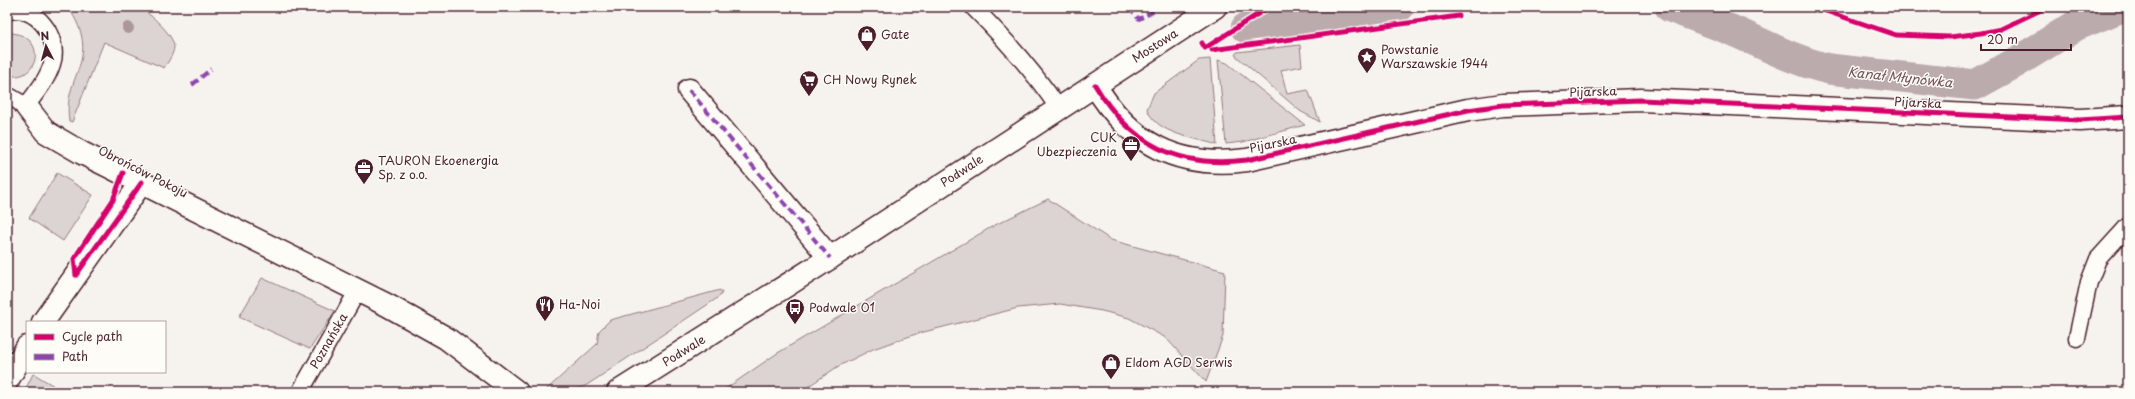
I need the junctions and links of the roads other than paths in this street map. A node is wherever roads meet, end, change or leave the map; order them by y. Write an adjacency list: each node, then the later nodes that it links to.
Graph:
1 (973, 7): 8 (lane)
2 (1216, 7): 4 (street, Mostowa)
3 (7, 12): 7 (lane)
4 (1095, 85): 8 (street, Podwale); 9 (street, Pijarska)
5 (689, 90): 12 (street)
6 (7, 95): 7 (lane)
7 (26, 106): 10 (street, Obrońców Pokoju)
8 (1059, 109): 12 (street, Podwale)
9 (2128, 117)
10 (142, 182): 13 (street, Obrońców Pokoju); 14 (street)
11 (2128, 226): 15 (lane)
12 (830, 258): 20 (street, Podwale)
13 (358, 290): 18 (lane, Poznańska); 19 (street, Obrońców Pokoju)
14 (44, 321)
15 (2077, 338)
16 (26, 348): 17 (street)
17 (7, 381)
18 (300, 392)
19 (517, 392)
20 (618, 392)

